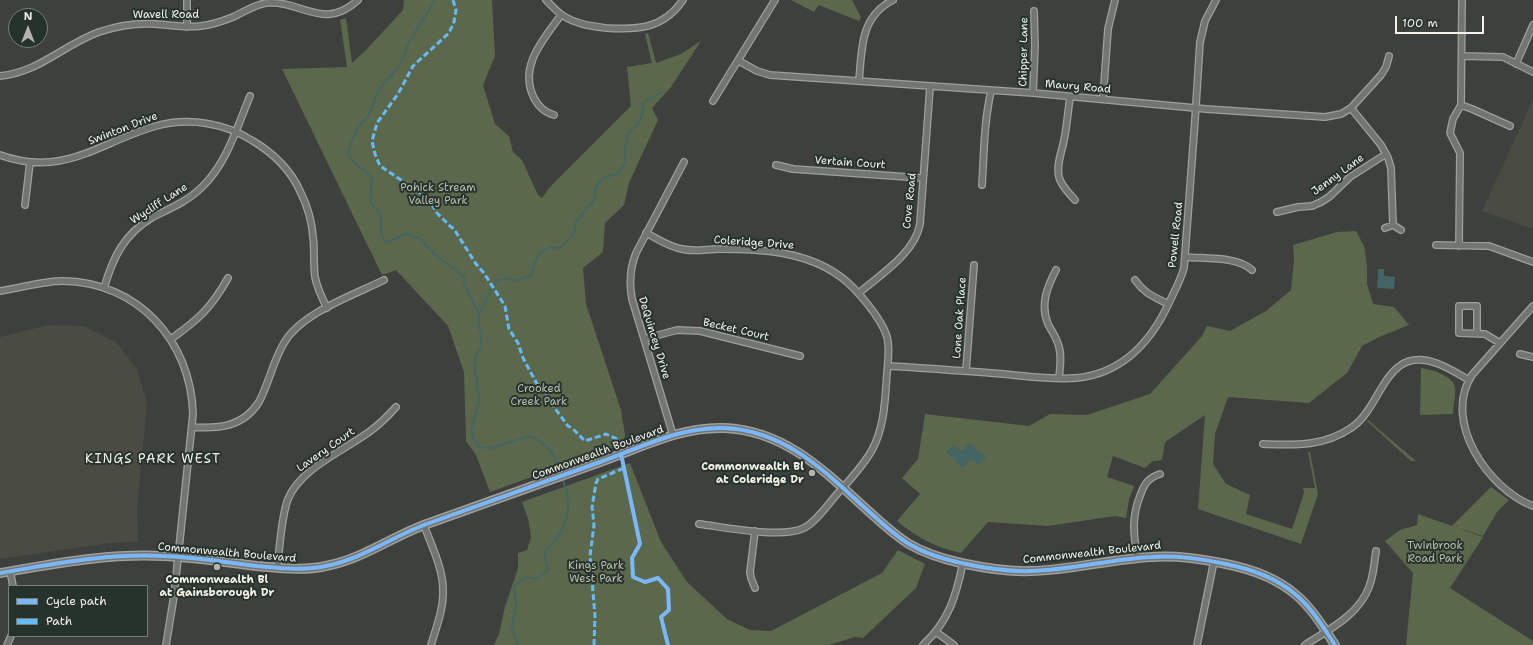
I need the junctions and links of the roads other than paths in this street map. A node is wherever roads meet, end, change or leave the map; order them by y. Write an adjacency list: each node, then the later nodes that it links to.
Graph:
1 (187, 0): 13 (street)
2 (358, 0): 13 (street, Wavell Road)
3 (546, 0): 11 (street)
4 (683, 0): 11 (street)
5 (775, 0): 16 (street)
6 (893, 0): 20 (street)
7 (1116, 0): 26 (street)
8 (1216, 0): 29 (street, Powell Road)
9 (1462, 0): 15 (street)
10 (1034, 11): 23 (street, Chipper Lane)
11 (561, 15): 31 (street)
12 (1533, 25): 17 (street)
13 (187, 27): 19 (street, Wavell Road)
14 (1389, 56): 30 (street, Maury Road)
15 (1462, 56): 17 (street); 28 (street)
16 (739, 61): 20 (street, Maury Road); 27 (street)
17 (1516, 64): 18 (street)
18 (1533, 72)
19 (0, 76)
20 (859, 81): 21 (street, Maury Road)
21 (930, 87): 22 (street, Maury Road); 39 (street, Cove Road)
22 (991, 91): 23 (street, Maury Road); 40 (street)
23 (1033, 93): 25 (street, Maury Road)
24 (250, 96): 33 (street, Wycliff Lane)
25 (1070, 97): 26 (street, Maury Road); 41 (street)
26 (1103, 99): 29 (street, Maury Road)
27 (713, 102)
28 (1461, 105): 32 (street); 49 (street)
29 (1196, 108): 30 (street, Maury Road); 50 (street, Powell Road)
30 (1351, 108): 34 (street)
31 (554, 115)
32 (1510, 126)
33 (235, 131): 36 (street, Swinton Drive); 58 (street, Wycliff Lane); 63 (street, Swinton Drive)
34 (1386, 154): 43 (street, Jenny Lane); 44 (street)
35 (0, 155): 36 (street, Swinton Drive)
36 (30, 162): 42 (street)
37 (684, 162): 47 (street, DeQuincey Drive)
38 (776, 165): 39 (street, Vertain Court)
39 (923, 178): 60 (street, Cove Road)
40 (982, 185)
41 (1075, 200)
42 (25, 205)
43 (1277, 212)
44 (1393, 225): 45 (street); 46 (street)
45 (1385, 228)
46 (1401, 230)
47 (646, 233): 60 (street, Coleridge Drive); 65 (street, DeQuincey Drive)
48 (1436, 245): 49 (street)
49 (1459, 246): 51 (street)
50 (1185, 256): 54 (street); 61 (street, Powell Road)
51 (1533, 262)
52 (974, 265): 72 (street, Lone Oak Place)
53 (1056, 270): 73 (street)
54 (1252, 270)
55 (228, 278): 66 (street)
56 (384, 280): 63 (street)
57 (1135, 280): 61 (street)
58 (104, 288): 59 (street); 66 (street)
59 (0, 291)
60 (859, 293): 71 (street, Coleridge Drive)
61 (1168, 304): 73 (street, Powell Road)
62 (1533, 306): 67 (street)
63 (327, 308): 76 (street)
64 (1477, 333): 64 (street); 67 (street)
65 (644, 338): 69 (street, Becket Court); 77 (street, DeQuincey Drive)
66 (171, 339): 76 (street)
67 (1500, 343): 74 (street)
68 (1520, 354): 70 (street)
69 (800, 356)
70 (1533, 357)
71 (888, 366): 72 (street, Powell Road); 80 (street, Coleridge Drive)
72 (966, 372): 73 (street, Powell Road)
73 (1060, 378)
74 (1469, 380): 78 (street); 81 (street)
75 (396, 407): 90 (street, Lavery Court)
76 (192, 427): 86 (street)
77 (673, 435): 80 (street, Commonwealth Boulevard); 83 (street, Commonwealth Boulevard)
78 (1263, 444)
79 (1160, 474): 87 (street)
80 (843, 488): 84 (street, Coleridge Drive); 89 (street, Commonwealth Boulevard)
81 (1533, 506)
82 (699, 524): 84 (street, Coleridge Drive)
83 (424, 525): 90 (street, Commonwealth Boulevard); 98 (street)
84 (755, 531): 94 (street)
85 (1376, 551): 95 (street)
86 (178, 557): 90 (street, Commonwealth Boulevard); 91 (street, Commonwealth Boulevard); 97 (street)
87 (1137, 558): 88 (street, Commonwealth Boulevard); 89 (street, Commonwealth Boulevard)
88 (1214, 561): 95 (street, Commonwealth Boulevard); 101 (street)
89 (963, 563): 96 (street)
90 (277, 568)
91 (10, 571): 92 (street, Commonwealth Boulevard); 93 (street)
92 (0, 573)
93 (13, 585)
94 (755, 588)
95 (1326, 631): 102 (street); 103 (street, Commonwealth Boulevard)
96 (936, 632): 99 (street); 100 (street)
97 (166, 645)
98 (432, 645)
99 (923, 645)
100 (954, 645)
101 (1197, 645)
102 (1306, 645)
103 (1336, 645)

